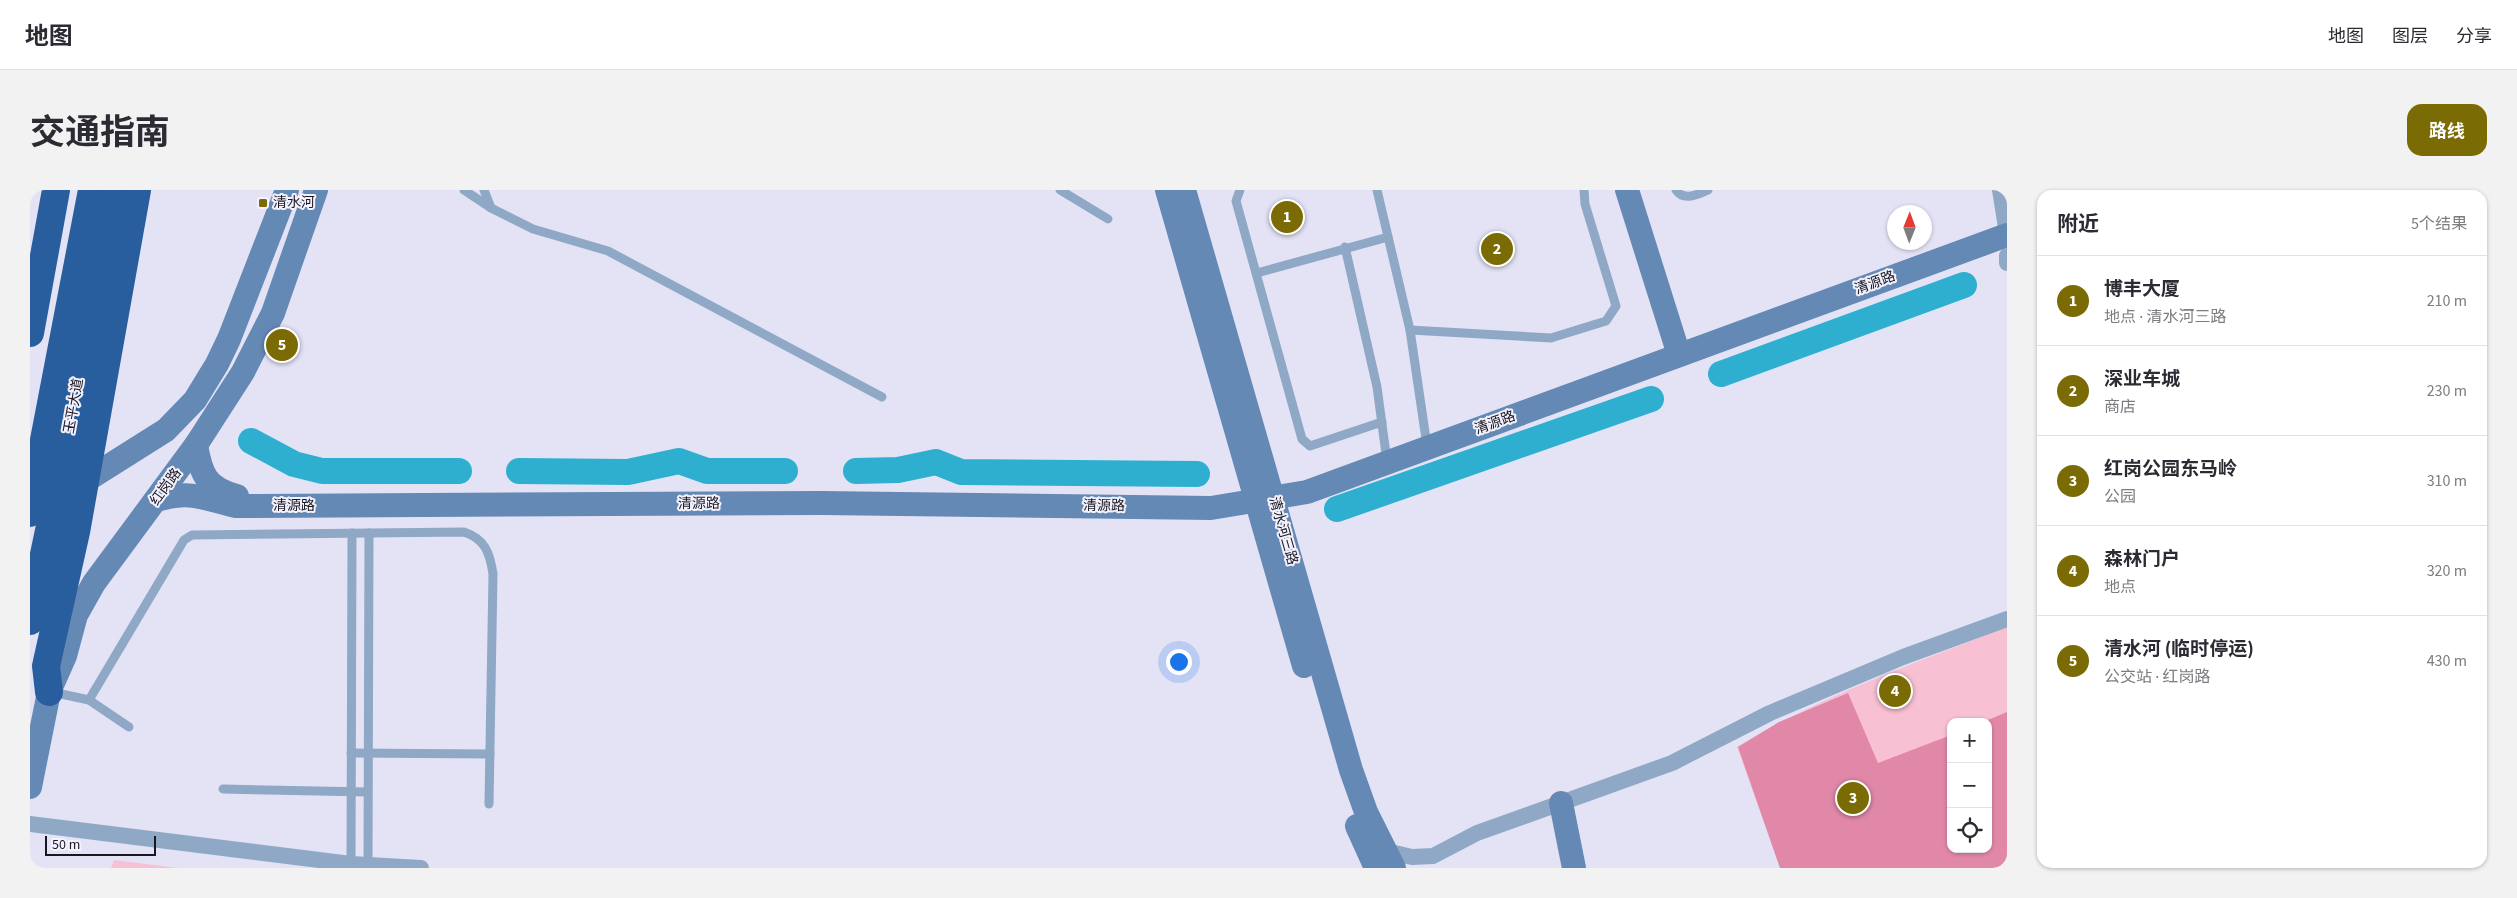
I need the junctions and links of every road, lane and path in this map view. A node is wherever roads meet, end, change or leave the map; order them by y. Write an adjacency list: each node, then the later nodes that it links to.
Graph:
1 (56, 190): 28 (highway)
2 (92, 190): 37 (highway, 玉平大道)
3 (113, 190): 42 (highway, 玉平大道)
4 (137, 190): 43 (highway)
5 (287, 190): 38 (street)
6 (316, 190): 33 (street, 红岗路)
7 (464, 190): 19 (lane)
8 (484, 190): 19 (lane)
9 (1060, 190): 20 (lane)
10 (1167, 190): 35 (street, 清水河三路)
11 (1184, 190): 35 (street, 清水河三路)
12 (1240, 190): 26 (lane)
13 (1376, 190): 22 (lane)
14 (1584, 190): 27 (lane)
15 (1627, 190): 29 (street)
16 (1676, 190): 17 (lane)
17 (1708, 190)
18 (2000, 190): 21 (street)
19 (492, 208): 30 (lane)
20 (1108, 219)
21 (2007, 231): 29 (street, 清源路)
22 (1388, 237): 23 (lane); 27 (lane)
23 (1345, 247): 26 (lane); 31 (lane)
24 (2007, 256): 25 (street)
25 (2007, 263)
26 (1257, 273): 31 (lane)
27 (1410, 330): 32 (lane)
28 (30, 333)
29 (1678, 351): 32 (street, 清源路); 35 (street, 清源路)
30 (882, 397)
31 (1382, 422): 34 (lane)
32 (1426, 439): 34 (street, 清源路)
33 (196, 445): 35 (street, 清源路); 36 (street, 红岗路)
34 (1386, 454): 35 (street, 清源路)
35 (1263, 495): 36 (street, 清源路); 56 (street, 清水河三路)
36 (156, 500): 43 (street, 红岗路)
37 (30, 513)
38 (30, 522)
39 (352, 533): 40 (lane); 44 (lane); 46 (lane)
40 (369, 533): 47 (lane); 48 (lane)
41 (2007, 619): 53 (street)
42 (30, 621)
43 (49, 692): 44 (lane); 49 (street, 红岗路)
44 (89, 700): 45 (lane)
45 (129, 727)
46 (351, 753): 47 (lane); 51 (lane)
47 (369, 753): 48 (lane); 52 (lane)
48 (490, 754): 54 (lane)
49 (30, 788)
50 (223, 789): 51 (lane)
51 (351, 792): 52 (lane); 57 (lane)
52 (368, 792): 58 (lane)
53 (1561, 803): 56 (street); 60 (street)
54 (489, 804)
55 (30, 824): 57 (street)
56 (1381, 861)
57 (351, 864): 58 (street)
58 (368, 865): 59 (street)
59 (421, 868)
60 (1574, 868)

